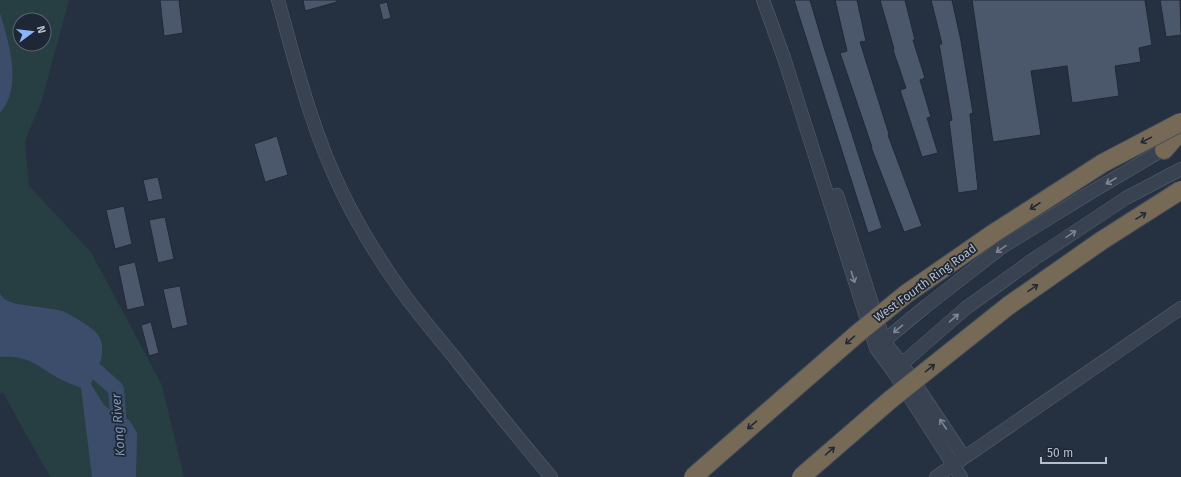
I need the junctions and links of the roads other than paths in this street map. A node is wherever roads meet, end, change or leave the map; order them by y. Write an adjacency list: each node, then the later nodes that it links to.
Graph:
1 (278, 0): 15 (street)
2 (287, 0): 16 (street)
3 (763, 0): 12 (street, one-way to 12)
4 (772, 0): 12 (street)
5 (1181, 122): 17 (highway, West Fourth Ring Road, one-way to 17, bridge)
6 (1181, 130): 8 (highway)
7 (1181, 139): 8 (street)
8 (1164, 150): 12 (street, one-way to 12)
9 (1181, 169): 13 (street, one-way to 9)
10 (1181, 190): 18 (highway, one-way to 10, bridge)
11 (1181, 308): 14 (street)
12 (880, 345): 13 (street)
13 (897, 367): 14 (street)
14 (959, 460): 19 (street); 20 (street)
15 (551, 477)
16 (560, 477)
17 (693, 477)
18 (801, 477)
19 (936, 477)
20 (961, 477)

